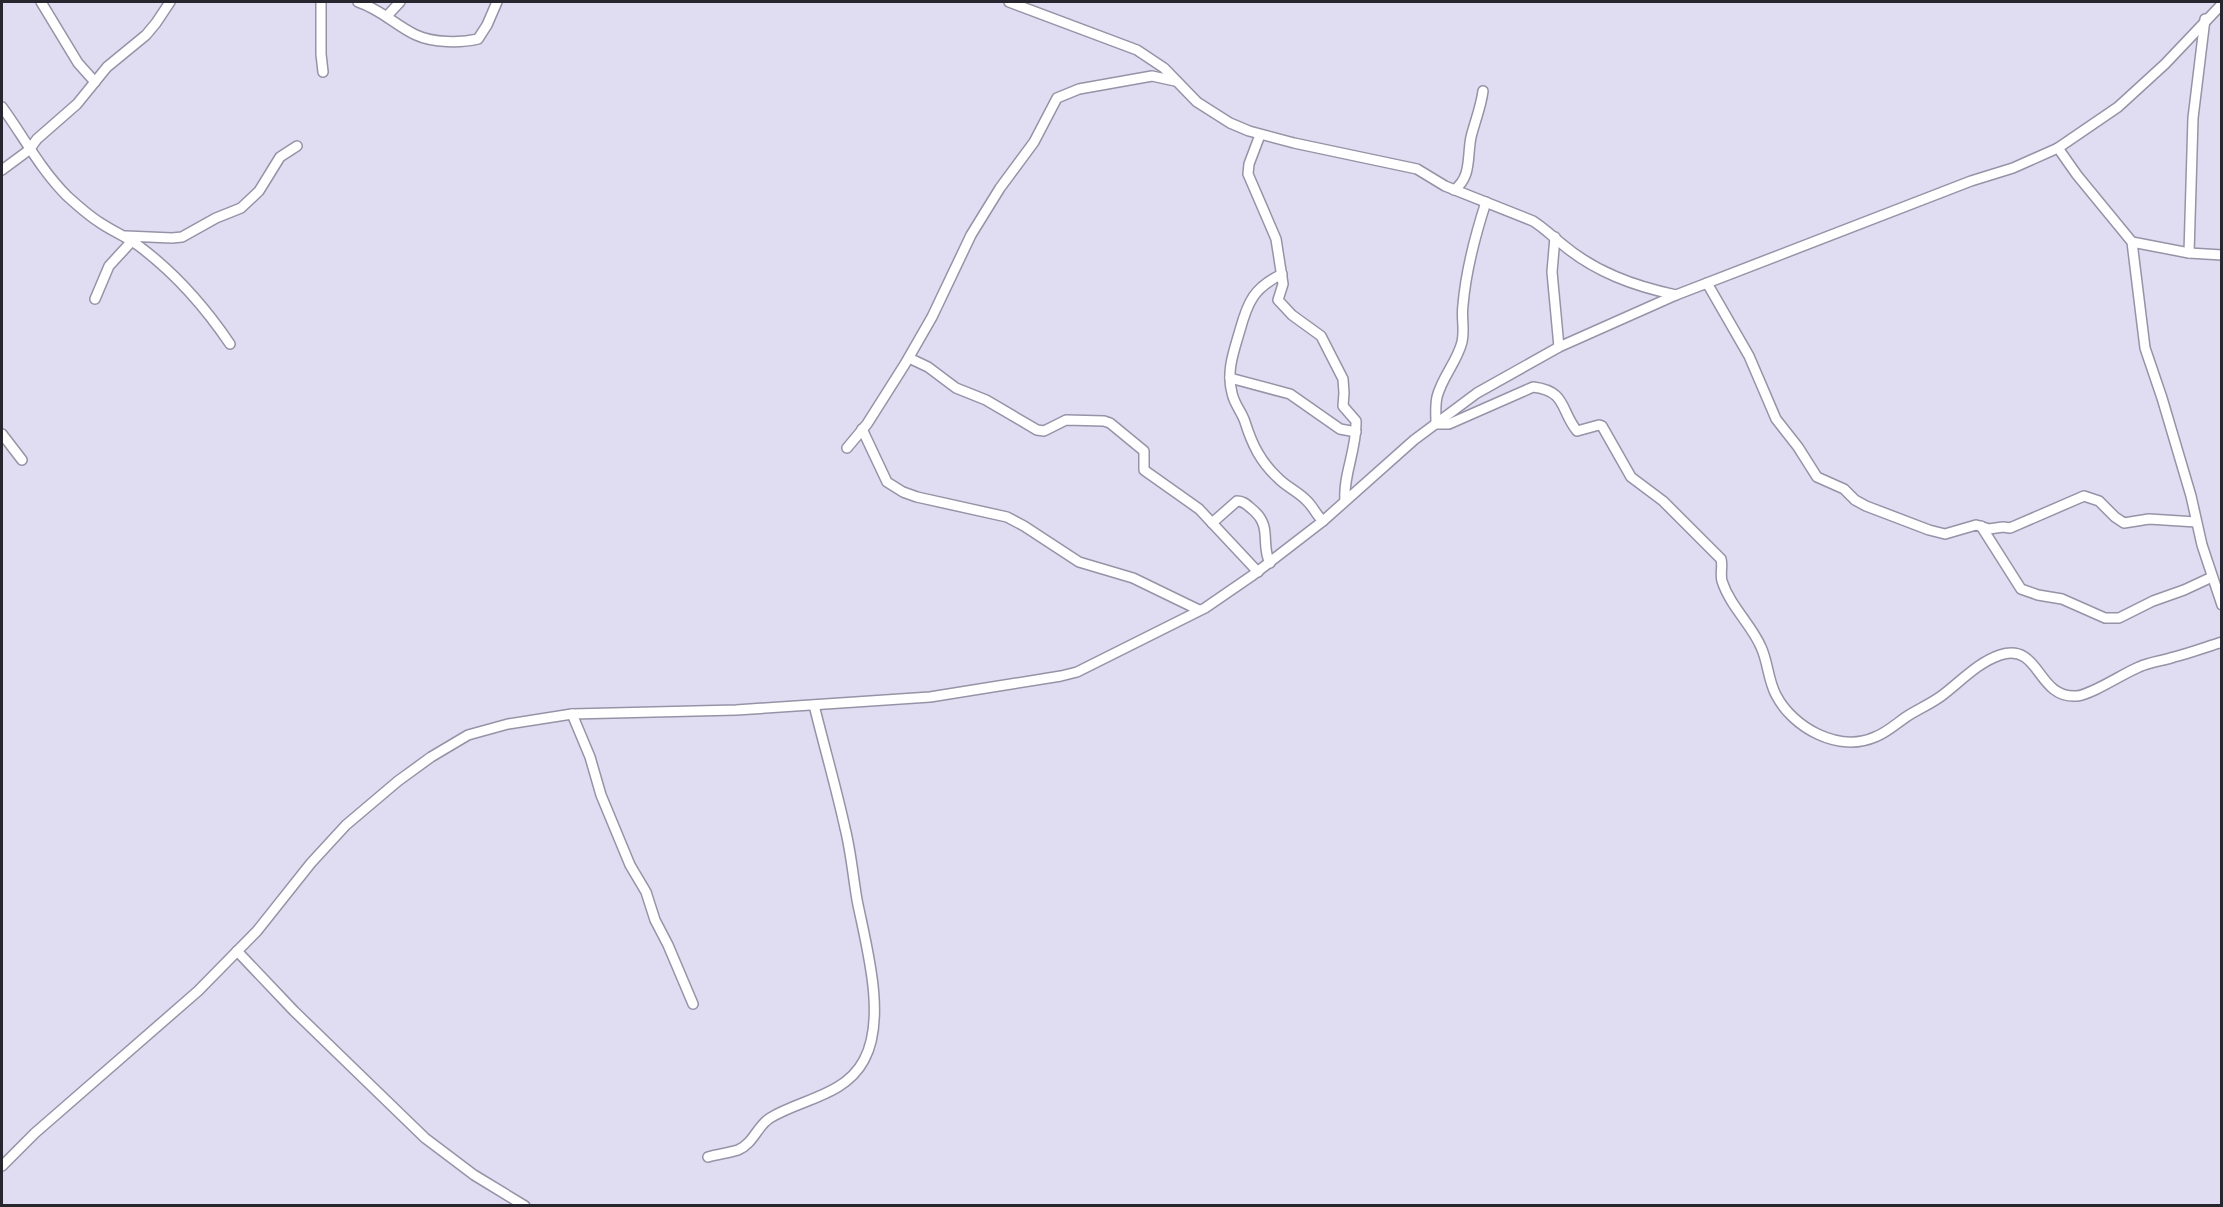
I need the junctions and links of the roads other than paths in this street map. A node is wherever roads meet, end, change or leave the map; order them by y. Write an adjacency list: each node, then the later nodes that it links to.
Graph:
1 (40, 2): 14 (street)
2 (170, 2): 14 (street)
3 (321, 2): 12 (street)
4 (358, 2): 10 (street)
5 (400, 2): 10 (street)
6 (497, 2): 10 (street)
7 (1009, 2): 13 (street)
8 (2207, 2): 11 (street)
9 (2222, 4): 11 (street)
10 (387, 16)
11 (2208, 16): 19 (street); 28 (street)
12 (323, 72)
13 (1176, 81): 17 (street); 36 (street)
14 (95, 82): 20 (street)
15 (1483, 91): 22 (street)
16 (2, 107): 20 (street)
17 (1260, 135): 22 (street); 30 (street)
18 (297, 147): 24 (street)
19 (2058, 148): 27 (street); 31 (street)
20 (29, 150): 21 (street); 24 (street)
21 (2, 170)
22 (1454, 190): 23 (street)
23 (1486, 202): 25 (street); 38 (street)
24 (123, 236): 26 (street)
25 (1556, 237): 32 (street); 35 (street)
26 (132, 241): 33 (street); 34 (street)
27 (2132, 242): 28 (street); 46 (street)
28 (2189, 253): 29 (street)
29 (2222, 255)
30 (1282, 274): 37 (street); 40 (street)
31 (1707, 283): 32 (street); 48 (street)
32 (1676, 295): 35 (street)
33 (95, 299)
34 (230, 344)
35 (1559, 347): 38 (street)
36 (909, 358): 39 (street); 47 (street)
37 (1230, 378): 40 (street); 45 (street)
38 (1436, 424): 44 (street); 54 (street)
39 (862, 429): 42 (street); 53 (street)
40 (1356, 432): 44 (street)
41 (2, 434): 43 (street)
42 (847, 448)
43 (22, 460)
44 (1345, 500): 45 (street)
45 (1323, 521): 49 (street)
46 (2196, 522): 48 (street); 51 (street)
47 (1212, 523): 49 (street); 50 (street)
48 (1981, 526): 51 (street)
49 (1270, 563): 50 (street)
50 (1258, 572): 53 (street)
51 (2212, 577): 52 (street)
52 (2222, 605)
53 (1199, 610): 55 (street)
54 (2222, 642)
55 (814, 705): 56 (street); 59 (street)
56 (572, 714): 57 (street); 58 (street)
57 (237, 951): 60 (street); 61 (street)
58 (693, 1004)
59 (708, 1157)
60 (2, 1166)
61 (525, 1206)

